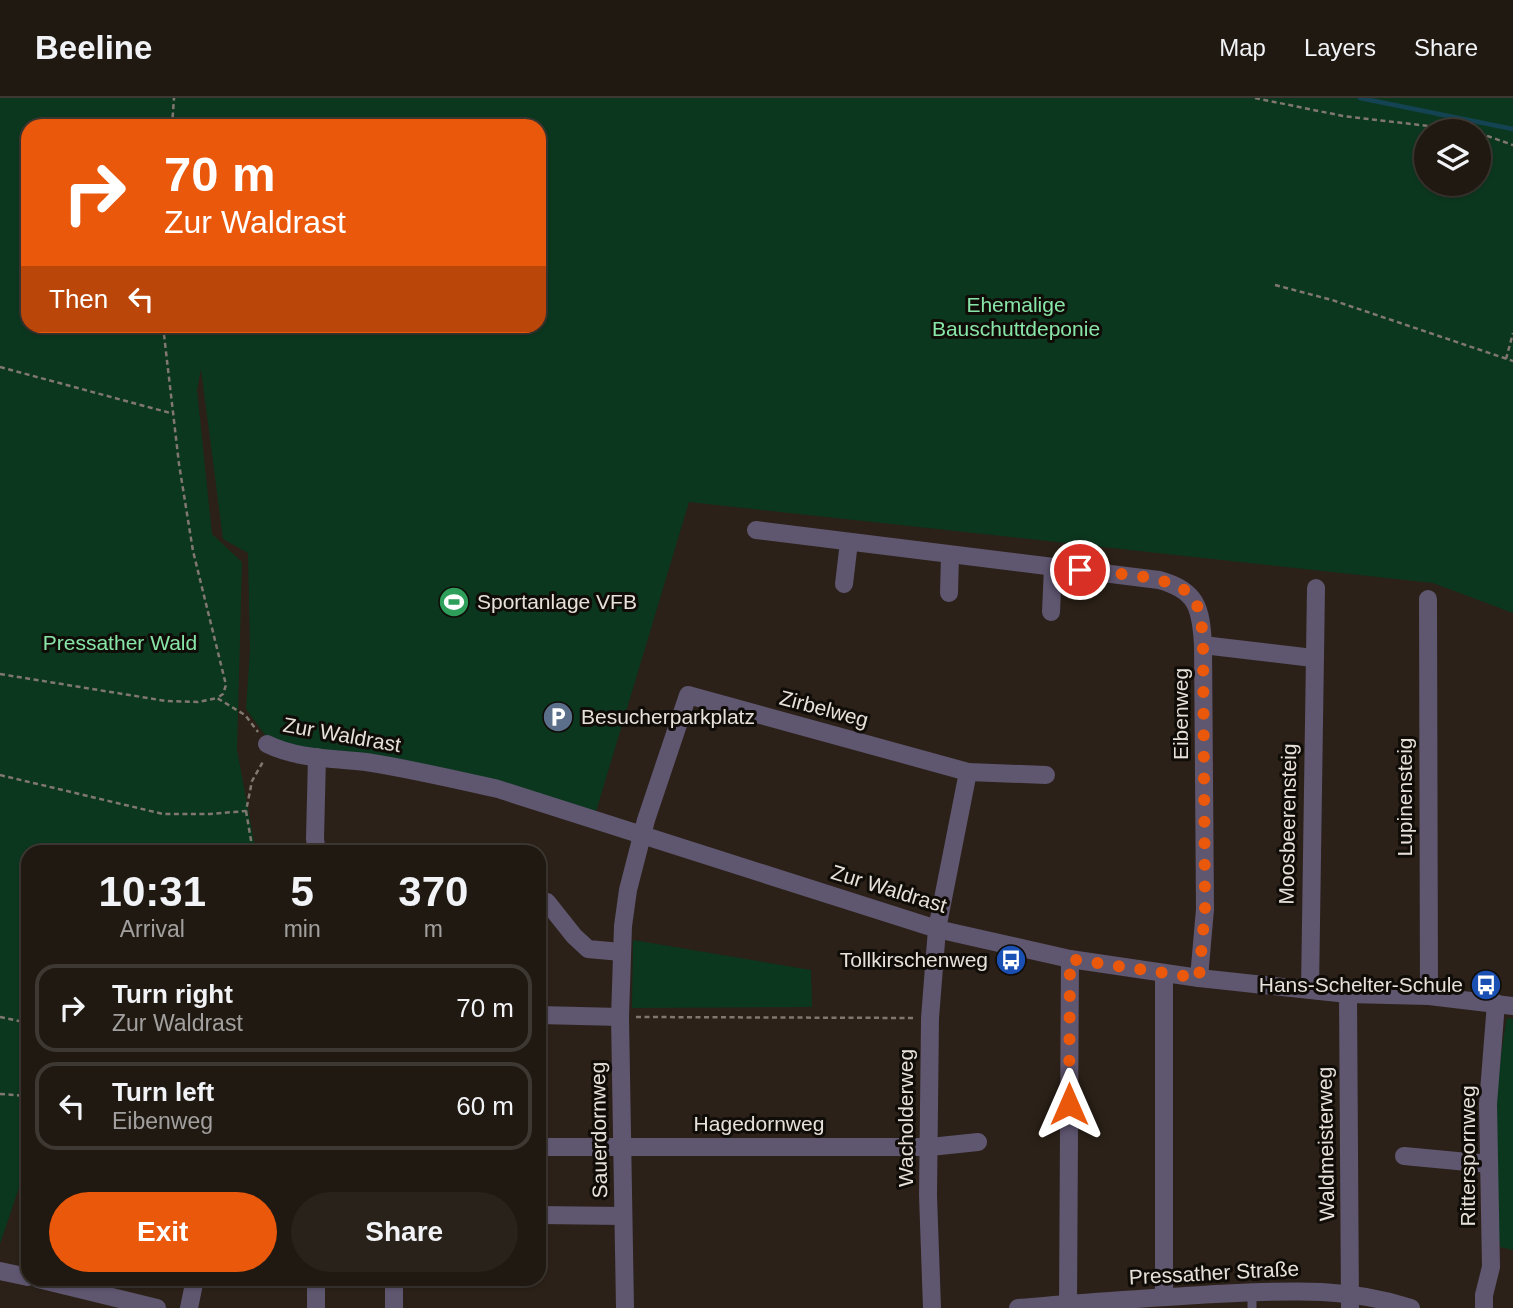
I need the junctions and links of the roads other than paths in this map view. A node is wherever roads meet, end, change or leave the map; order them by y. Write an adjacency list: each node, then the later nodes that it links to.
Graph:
1 (756, 530): 2 (street, Eibenweg)
2 (849, 542): 3 (street, Eibenweg); 5 (street)
3 (950, 555): 4 (street, Eibenweg); 7 (street)
4 (1053, 567): 9 (street); 10 (street, Eibenweg)
5 (844, 584)
6 (1316, 588): 11 (street, Moosbeerensteig)
7 (949, 593)
8 (1428, 599): 26 (street, Lupinensteig)
9 (1051, 612)
10 (1203, 645): 11 (street); 23 (street, Eibenweg)
11 (1313, 658): 24 (street, Moosbeerensteig)
12 (267, 744): 13 (street, Zur Waldrast)
13 (317, 757): 16 (street, Zur Waldrast); 17 (street)
14 (968, 772): 15 (street, Zirbelweg); 16 (street, Zirbelweg); 19 (street)
15 (1046, 775)
16 (643, 834): 19 (street, Zur Waldrast); 20 (street, Sauerdornweg)
17 (316, 845)
18 (547, 902): 20 (street)
19 (937, 929): 21 (street, Zur Waldrast); 33 (street, Wacholderweg)
20 (621, 952): 29 (street, Sauerdornweg)
21 (1070, 959): 22 (street, Zur Waldrast); 48 (street)
22 (1164, 973): 23 (street, Zur Waldrast); 44 (street)
23 (1199, 978): 24 (street, Zur Waldrast)
24 (1310, 990): 25 (street, Zur Waldrast)
25 (1348, 994): 26 (street, Zur Waldrast); 46 (street, Waldmeisterweg)
26 (1429, 996): 27 (street, Zur Waldrast)
27 (1505, 1004): 35 (street, Ritterspornweg)
28 (546, 1015): 29 (street)
29 (620, 1017): 32 (street, Sauerdornweg)
30 (978, 1142): 33 (street, Hagedornweg)
31 (546, 1147): 32 (street, Hagedornweg)
32 (622, 1147): 33 (street, Hagedornweg); 37 (street, Sauerdornweg)
33 (930, 1147): 55 (street, Wacholderweg)
34 (1404, 1156): 35 (street)
35 (1489, 1164): 57 (street, Ritterspornweg)
36 (546, 1215): 37 (street)
37 (623, 1216): 54 (street, Sauerdornweg)
38 (0, 1271): 39 (street)
39 (21, 1276)
40 (67, 1286): 50 (street)
41 (194, 1286): 51 (street)
42 (316, 1286): 52 (street)
43 (394, 1286): 53 (street)
44 (1164, 1297): 47 (street, Pressather Straße); 48 (street, Pressather Straße)
45 (1252, 1300): 46 (street, Pressather Straße); 47 (street, Pressather Straße)
46 (1350, 1301): 49 (street, Pressather Straße)
47 (1199, 1302)
48 (1068, 1306): 56 (street, Pressather Straße)
49 (1404, 1307)
50 (157, 1308)
51 (189, 1308)
52 (316, 1308)
53 (394, 1308)
54 (625, 1308)
55 (932, 1308)
56 (1018, 1308)
57 (1484, 1308)

